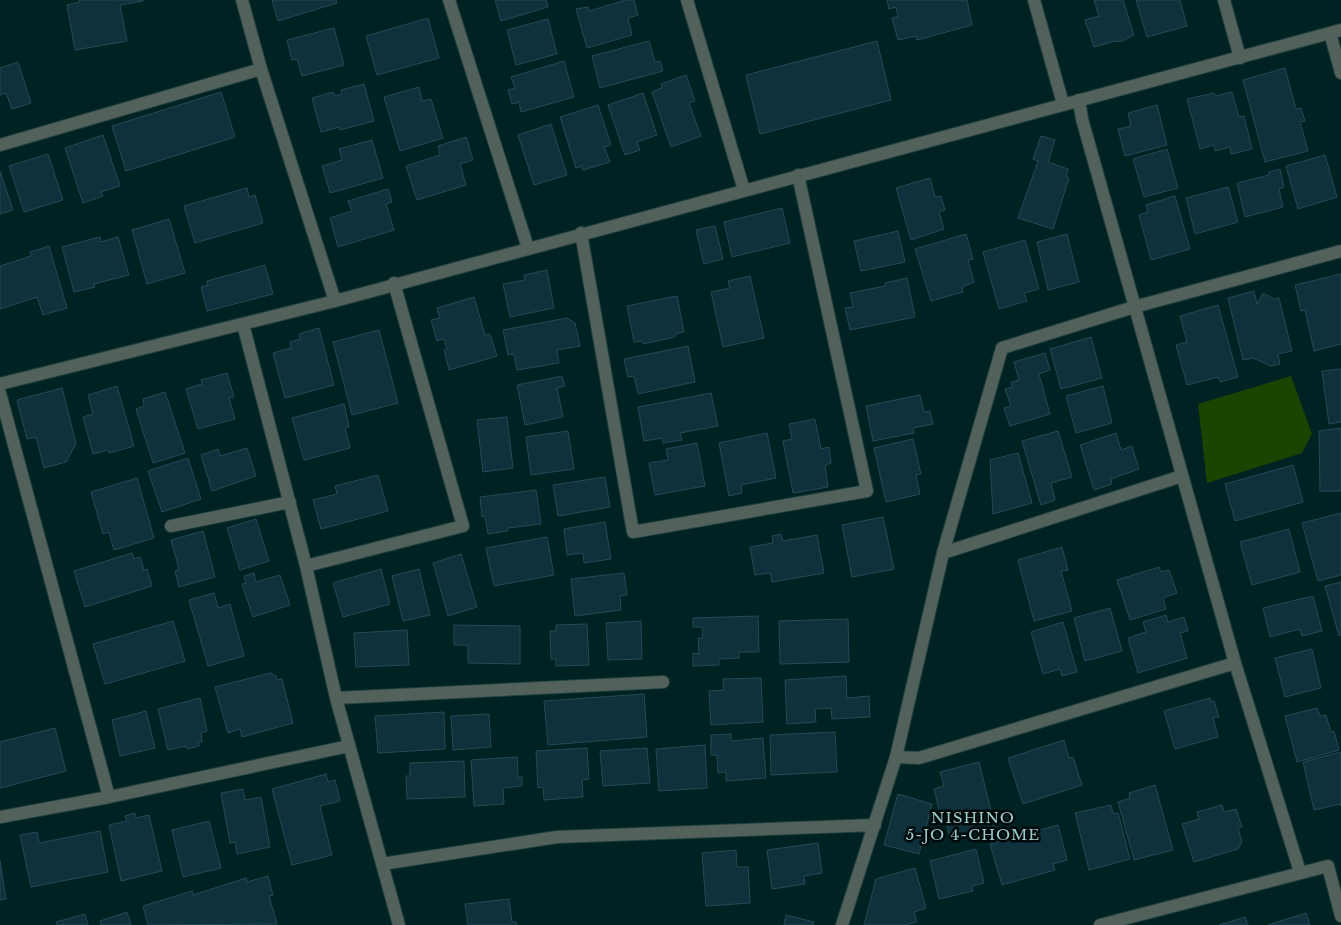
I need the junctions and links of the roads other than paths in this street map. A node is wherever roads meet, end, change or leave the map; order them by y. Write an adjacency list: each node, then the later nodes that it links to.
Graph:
1 (242, 0): 8 (street)
2 (450, 0): 16 (street)
3 (687, 0): 14 (street)
4 (1034, 0): 11 (street)
5 (1224, 0): 7 (street)
6 (1336, 32): 7 (street); 9 (street)
7 (1240, 58): 10 (street)
8 (261, 69): 12 (street); 19 (street)
9 (1341, 73)
10 (1078, 100): 11 (street); 20 (street)
11 (1063, 104): 13 (street)
12 (0, 146)
13 (798, 175): 14 (street); 15 (street)
14 (744, 190): 15 (street)
15 (582, 233): 16 (street)
16 (528, 248): 18 (street)
17 (1341, 251): 20 (street)
18 (394, 284): 19 (street); 28 (street)
19 (335, 301): 21 (street)
20 (1134, 307): 24 (street); 27 (street)
21 (243, 324): 22 (street); 25 (street)
22 (0, 384)
23 (0, 393): 34 (street)
24 (1182, 476): 27 (street); 29 (street)
25 (290, 502): 26 (street); 28 (street)
26 (171, 526)
27 (943, 553): 33 (street)
28 (306, 566): 31 (street)
29 (1235, 663): 33 (street); 38 (street)
30 (663, 682): 31 (street)
31 (336, 698): 32 (street)
32 (349, 746): 34 (street); 37 (street)
33 (896, 757): 36 (street)
34 (109, 797): 35 (street)
35 (0, 817)
36 (875, 825): 37 (street); 41 (street)
37 (382, 864): 40 (street)
38 (1300, 872): 39 (street); 42 (street)
39 (1341, 916)
40 (399, 925)
41 (842, 925)
42 (1100, 925)

